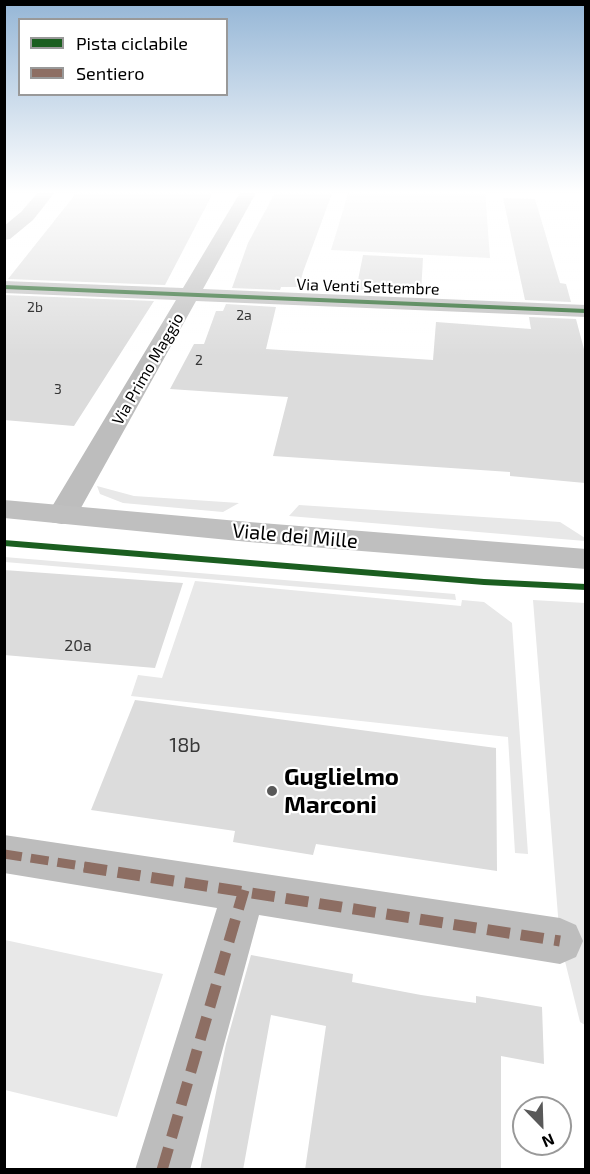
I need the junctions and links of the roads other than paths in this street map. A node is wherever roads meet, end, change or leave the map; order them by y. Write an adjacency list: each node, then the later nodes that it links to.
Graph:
1 (218, 246): 3 (street, Via Primo Maggio)
2 (4, 288): 3 (street, Via Venti Settembre)
3 (191, 295): 4 (street, Via Venti Settembre); 6 (street, Via Primo Maggio)
4 (585, 311)
5 (4, 509): 6 (main road, Viale dei Mille)
6 (62, 515): 7 (main road, Viale dei Mille)
7 (585, 559)
8 (4, 854): 9 (street)
9 (244, 890): 10 (street); 11 (street)
10 (560, 941)
11 (162, 1170)

